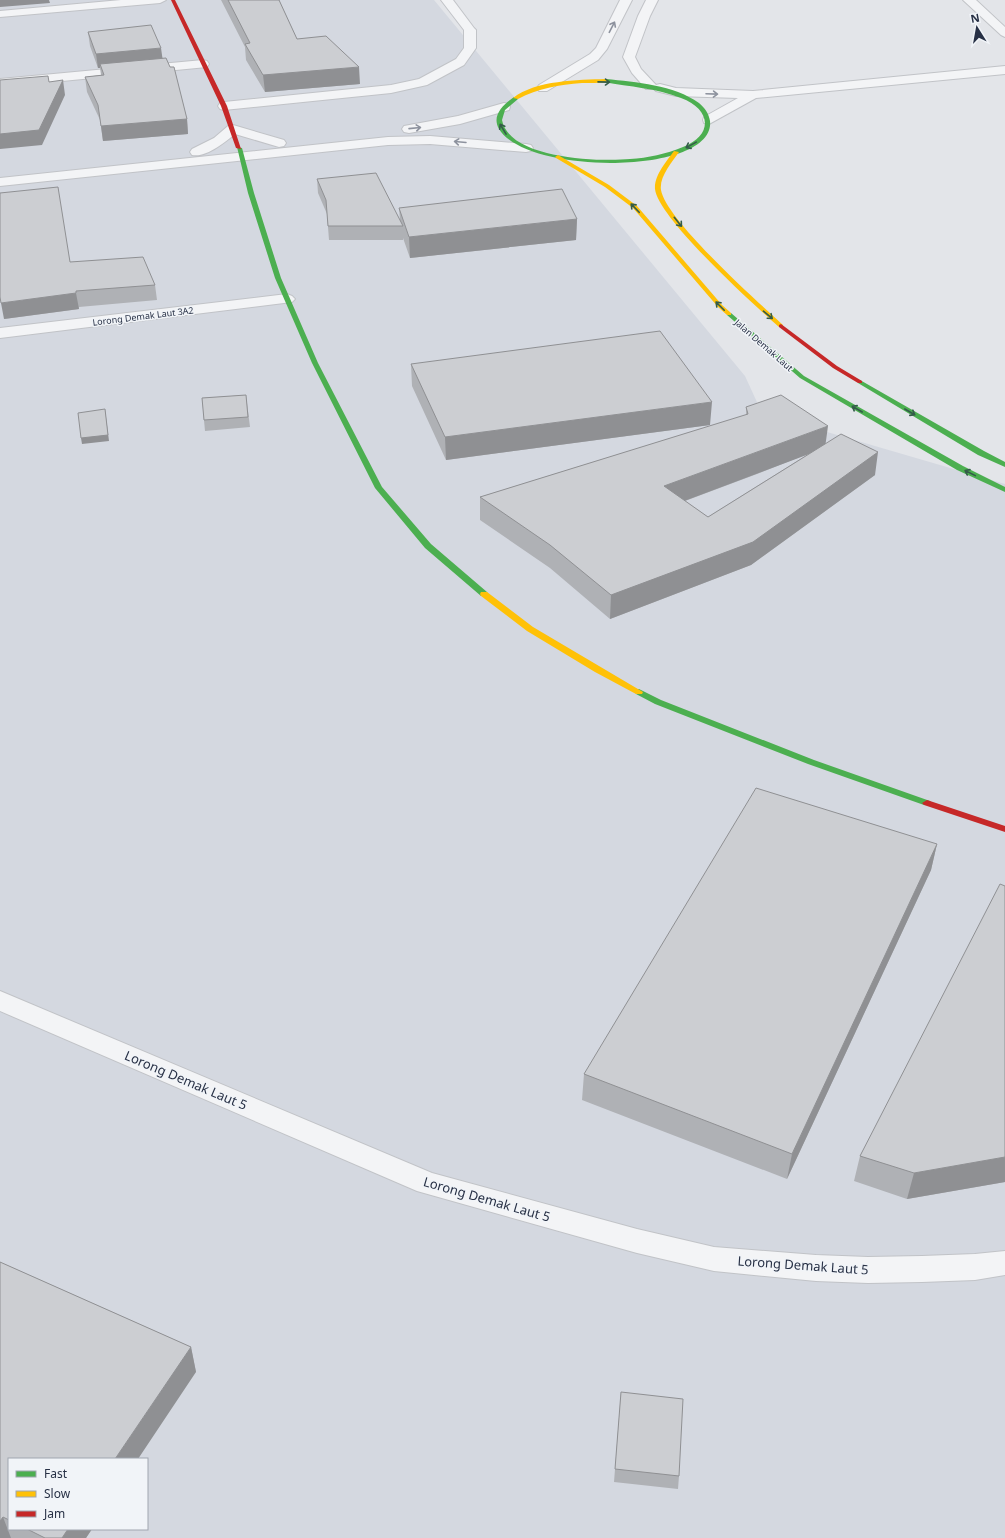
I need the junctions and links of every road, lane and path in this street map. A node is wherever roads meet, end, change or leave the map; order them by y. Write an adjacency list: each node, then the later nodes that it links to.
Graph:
1 (160, 0): 7 (street)
2 (173, 0): 9 (main road)
3 (447, 0): 15 (street)
4 (626, 0): 13 (street, one-way to 4)
5 (652, 0): 12 (street)
6 (969, 0): 8 (street)
7 (0, 14)
8 (1005, 32)
9 (203, 64): 11 (street); 15 (main road)
10 (1005, 70): 14 (street)
11 (0, 83)
12 (655, 87): 13 (main road, one-way to 12); 14 (street, one-way to 14); 17 (main road)
13 (543, 88): 16 (main road)
14 (753, 95): 17 (street)
15 (224, 106): 18 (main road)
16 (504, 107): 19 (street, one-way to 16); 20 (main road, one-way to 16)
17 (709, 120): 22 (main road, one-way to 22)
18 (233, 129): 19 (street); 21 (main road); 23 (street)
19 (280, 147): 20 (street, one-way to 19); 21 (street); 26 (street)
20 (526, 148): 24 (main road)
21 (240, 152): 23 (street); 26 (main road)
22 (676, 152): 24 (main road); 30 (main road, one-way to 30)
23 (202, 156): 25 (street); 26 (street); 27 (street)
24 (558, 157): 31 (main road, Jalan Demak Laut, one-way to 24)
25 (0, 172)
26 (246, 174): 28 (main road)
27 (0, 182)
28 (287, 299): 29 (street, Lorong Demak Laut 3A2); 32 (main road)
29 (0, 333)
30 (1005, 465)
31 (1005, 490)
32 (1005, 829)
33 (0, 1000): 34 (street, Lorong Demak Laut 5)
34 (1005, 1263)

